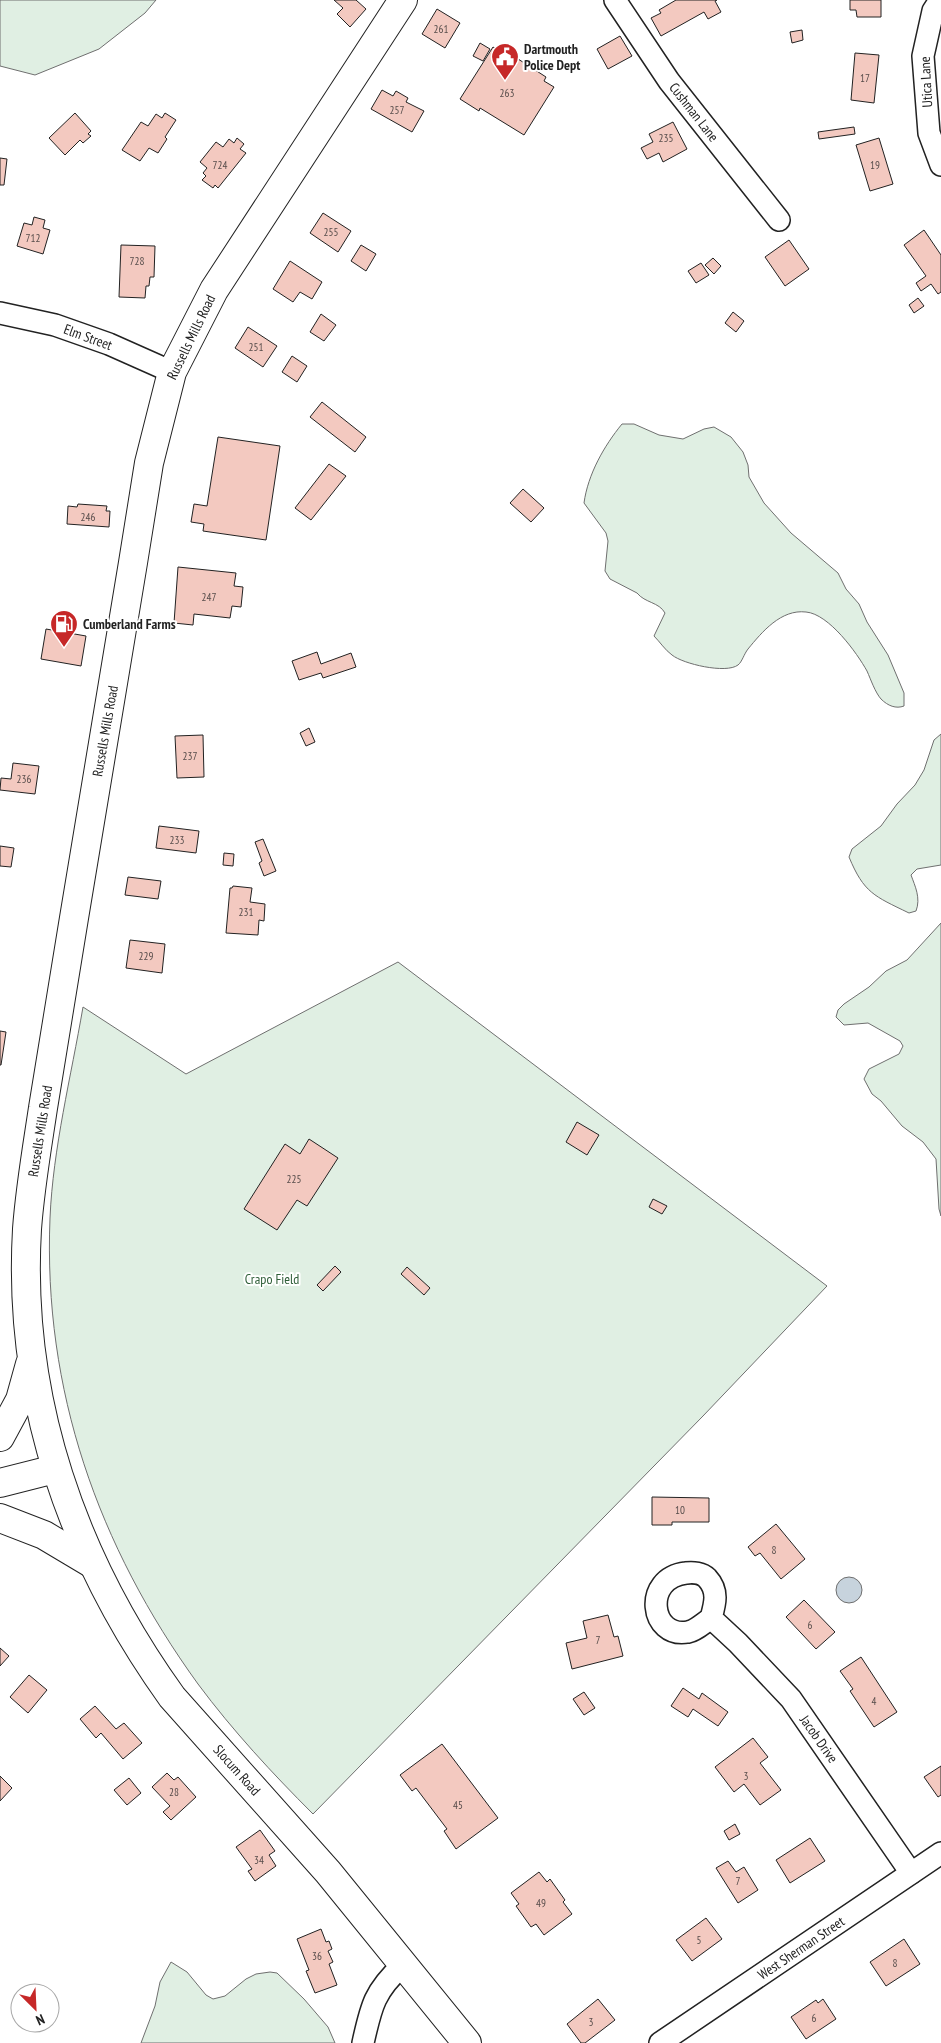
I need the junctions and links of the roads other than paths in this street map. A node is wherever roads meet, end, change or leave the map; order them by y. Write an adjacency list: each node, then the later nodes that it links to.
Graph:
1 (403, 0): 7 (main road, Russells Mills Road)
2 (615, 0): 5 (street, Cushman Lane)
3 (940, 0): 4 (street, Utica Lane)
4 (941, 165)
5 (779, 220)
6 (0, 313): 7 (street, Elm Street)
7 (172, 372): 8 (main road, Russells Mills Road)
8 (32, 1360): 9 (main road); 10 (main road, Russells Mills Road)
9 (0, 1437)
10 (55, 1468): 11 (main road); 13 (main road, Slocum Road)
11 (0, 1483)
12 (0, 1518): 13 (main road)
13 (91, 1563): 17 (main road, Slocum Road)
14 (711, 1618): 16 (street, Jacob Drive)
15 (941, 1853): 16 (street, West Sherman Street)
16 (911, 1872): 20 (street, West Sherman Street)
17 (403, 1965): 18 (street); 19 (main road, Slocum Road)
18 (364, 2043)
19 (466, 2043)
20 (660, 2043)

